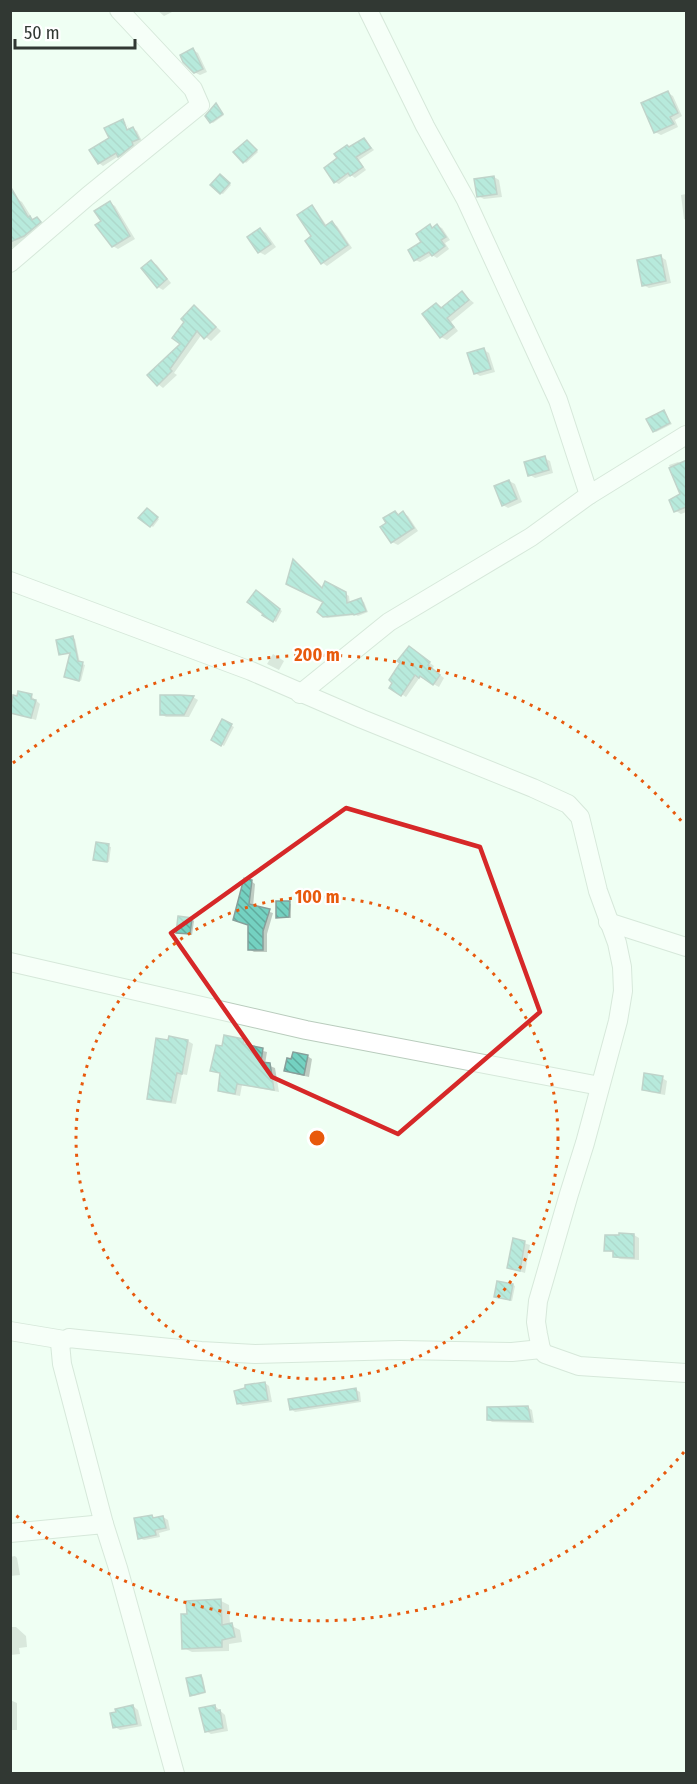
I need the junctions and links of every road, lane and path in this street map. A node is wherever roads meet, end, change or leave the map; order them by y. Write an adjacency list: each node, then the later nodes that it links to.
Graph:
1 (119, 10): 3 (street)
2 (368, 10): 5 (street)
3 (10, 262)
4 (687, 435): 5 (street)
5 (589, 495): 7 (street)
6 (10, 581): 7 (street)
7 (300, 694): 8 (street)
8 (608, 922): 9 (street); 11 (street)
9 (687, 947)
10 (10, 962): 11 (street)
11 (600, 1086): 14 (street)
12 (10, 1331): 13 (street)
13 (64, 1340): 14 (street); 16 (street)
14 (541, 1349): 15 (street)
15 (687, 1373)
16 (104, 1524): 17 (street); 18 (street)
17 (10, 1533)
18 (175, 1773)

